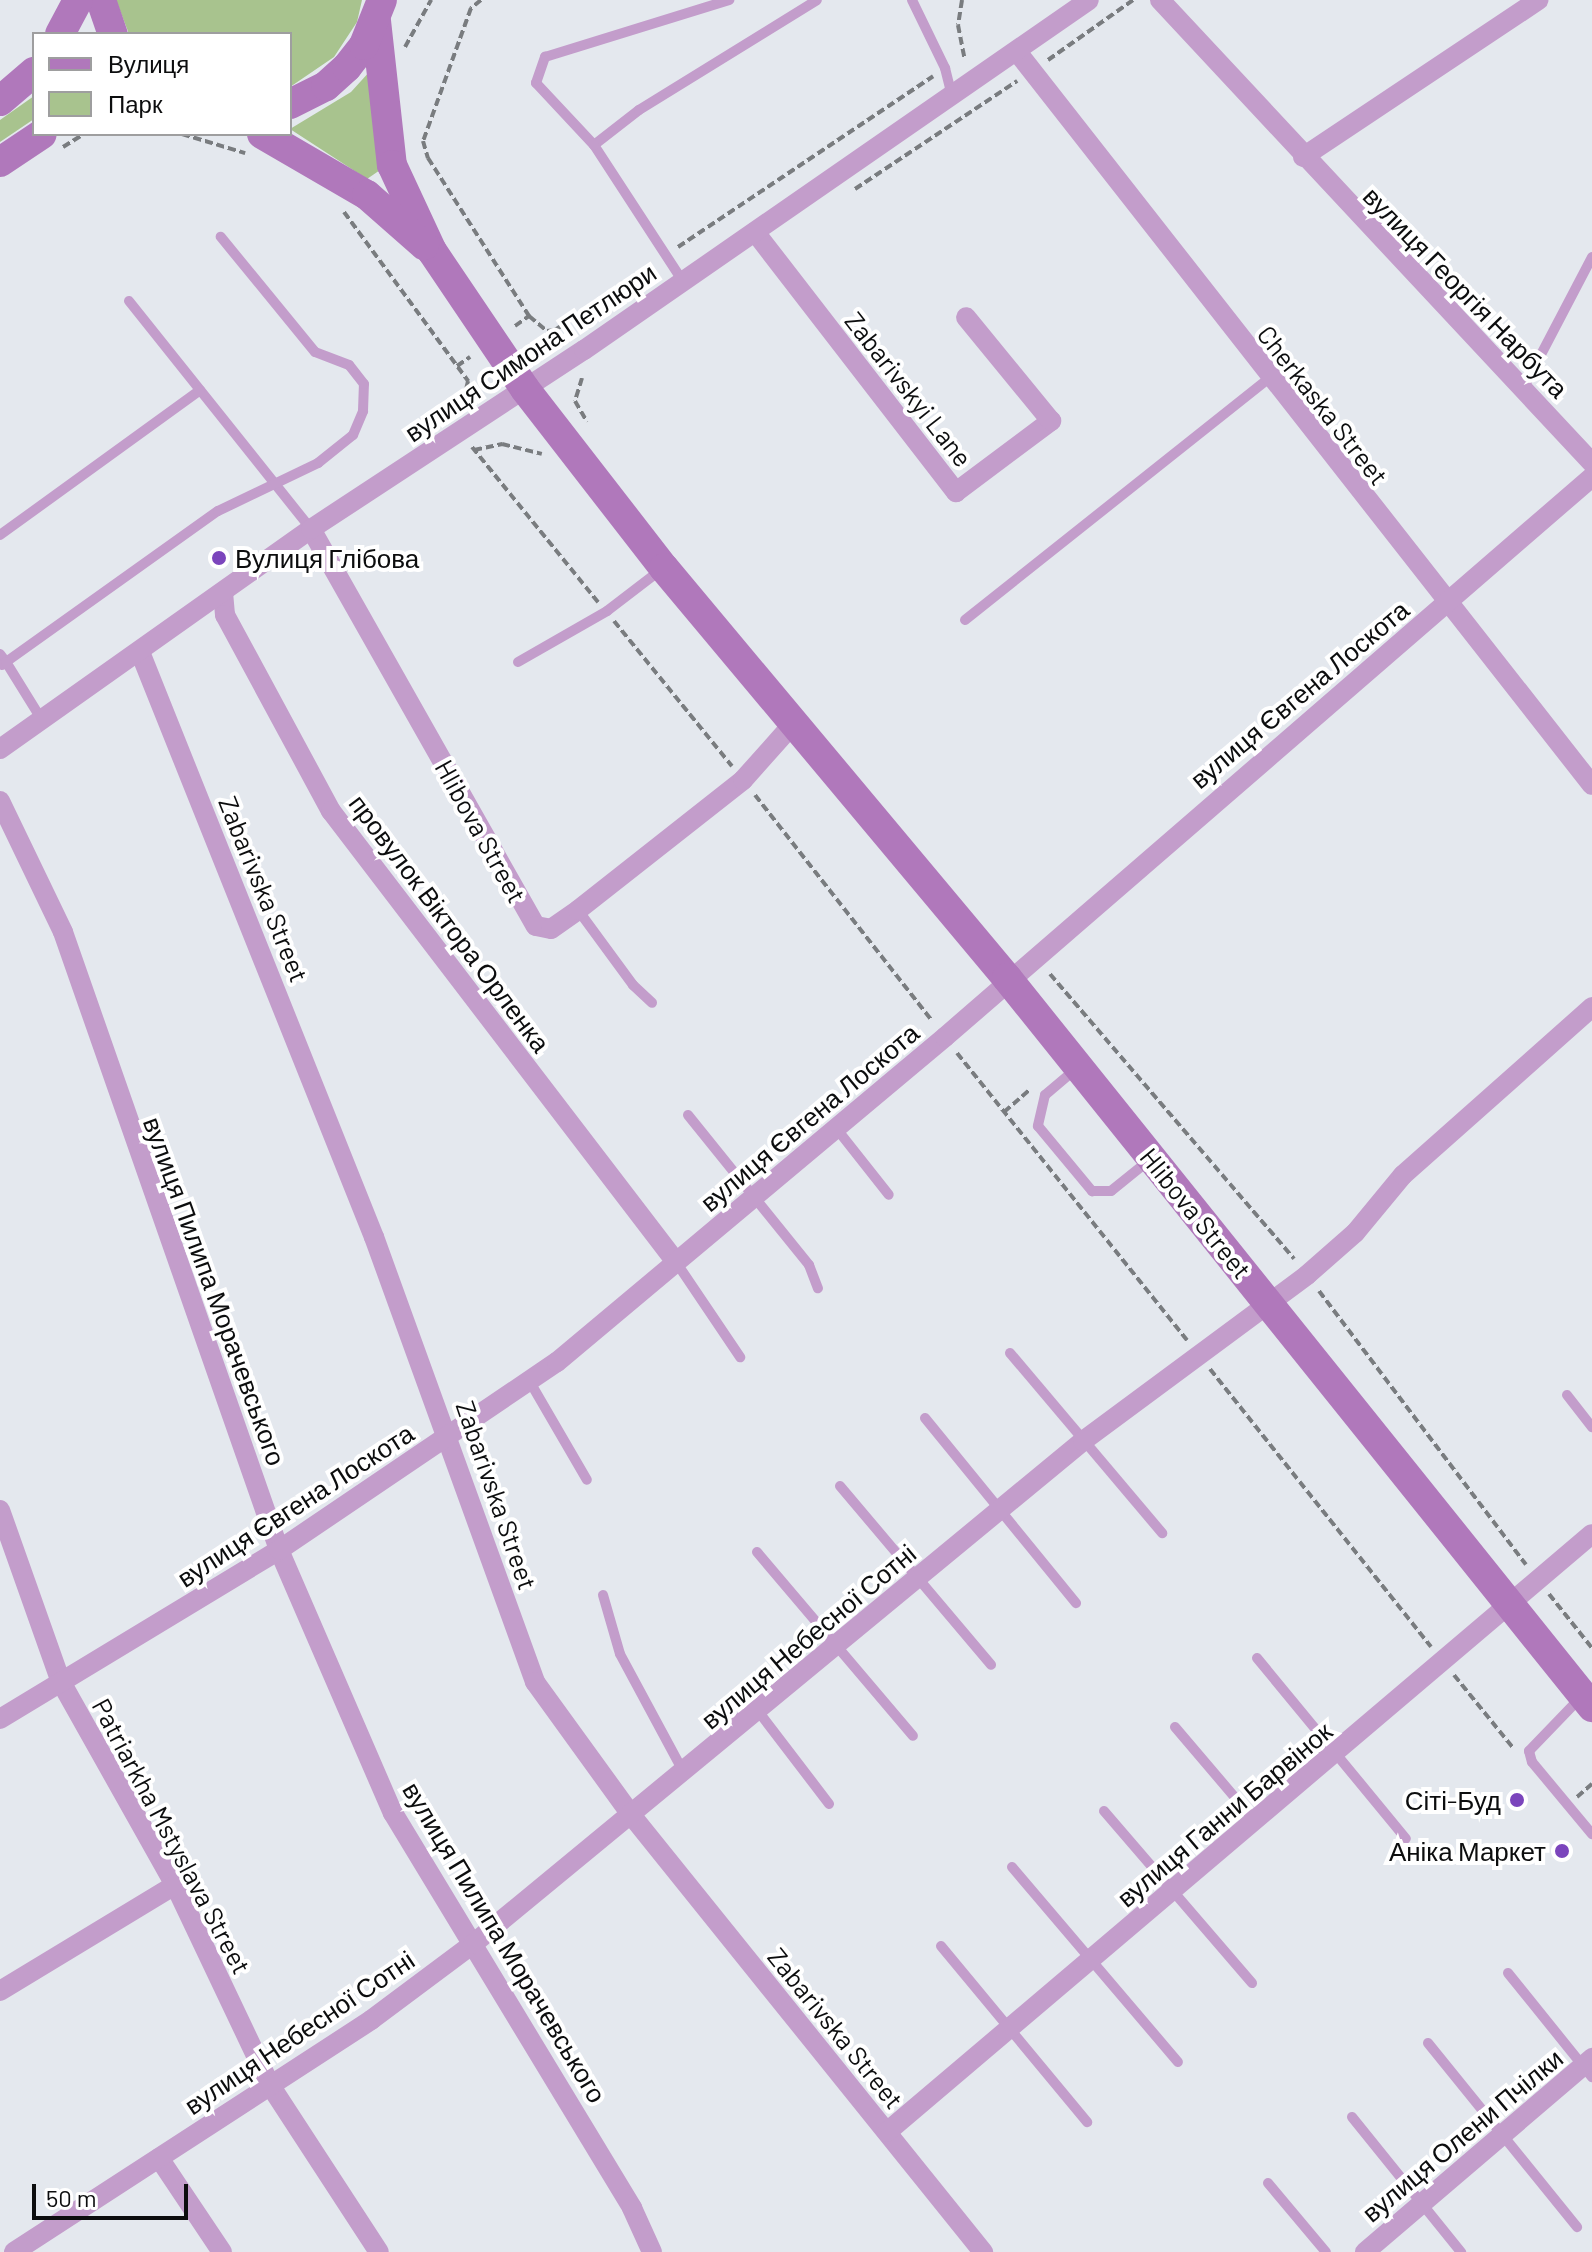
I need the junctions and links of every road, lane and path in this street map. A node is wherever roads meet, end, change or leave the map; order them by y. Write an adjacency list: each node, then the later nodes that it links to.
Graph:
1 (78, 0): 13 (main road)
2 (101, 0): 14 (main road)
3 (431, 0): 17 (path)
4 (729, 0): 26 (lane)
5 (817, 0): 26 (lane)
6 (912, 0): 20 (lane)
7 (962, 0): 16 (path)
8 (1089, 0): 15 (street, вулиця Симона Петлюри)
9 (1133, 0): 18 (path)
10 (1160, 0): 27 (street, вулиця Георгія Нарбута)
11 (1538, 0): 27 (street)
12 (382, 7): 22 (main road); 33 (main road, Hlibova Street)
13 (61, 32)
14 (112, 32)
15 (1018, 53): 18 (street, Cherkaska Street); 20 (street, вулиця Симона Петлюри)
16 (964, 57)
17 (401, 62)
18 (1032, 71): 29 (path); 45 (street, Cherkaska Street)
19 (32, 74): 21 (main road)
20 (952, 98): 31 (street, вулиця Симона Петлюри)
21 (0, 101)
22 (292, 103)
23 (39, 136): 28 (main road)
24 (196, 136): 25 (path)
25 (257, 145): 33 (main road, Hlibova Street)
26 (594, 145): 35 (lane)
27 (1303, 157): 47 (street, вулиця Георгія Нарбута)
28 (0, 162)
29 (846, 195)
30 (344, 211): 43 (path)
31 (755, 232): 35 (street, вулиця Симона Петлюри); 38 (street, Zabarivskyi Lane)
32 (221, 237): 55 (lane)
33 (432, 251): 46 (main road, Hlibova Street)
34 (1592, 257): 47 (lane)
35 (682, 280): 46 (street, вулиця Симона Петлюри)
36 (129, 301): 48 (lane)
37 (529, 316): 40 (path)
38 (966, 317)
39 (567, 323): 41 (path)
40 (515, 326)
41 (574, 337)
42 (470, 357): 43 (path)
43 (457, 366): 49 (path)
44 (586, 373): 50 (path)
45 (1269, 378): 60 (street, Cherkaska Street); 61 (lane)
46 (525, 389): 56 (street, вулиця Симона Петлюри); 58 (main road, Hlibova Street)
47 (1523, 389): 53 (street, вулиця Георгія Нарбута)
48 (200, 390): 55 (lane); 57 (lane)
49 (447, 410)
50 (587, 422)
51 (474, 450): 52 (path)
52 (545, 454)
53 (1592, 463)
54 (1592, 477): 60 (street, вулиця Євгена Лоскота)
55 (275, 483): 56 (lane); 63 (lane)
56 (311, 529): 59 (street, вулиця Симона Петлюри); 70 (street, Hlibova Street)
57 (0, 535)
58 (664, 568): 64 (lane); 66 (main road, Hlibova Street)
59 (223, 592): 62 (street, вулиця Симона Петлюри); 85 (street, провулок Віктора Орленка)
60 (1446, 604): 68 (street, Cherkaska Street); 71 (street, вулиця Євгена Лоскота)
61 (965, 620)
62 (140, 652): 65 (street, вулиця Симона Петлюри); 95 (street, Zabarivska Street)
63 (2, 661): 65 (lane)
64 (518, 662)
65 (42, 720): 67 (street, вулиця Симона Петлюри)
66 (792, 725): 70 (street, Hlibova Street); 72 (main road, Hlibova Street)
67 (0, 749)
68 (1592, 785)
69 (0, 801): 103 (street, вулиця Пилипа Морачевського)
70 (578, 910): 75 (lane)
71 (1034, 955): 72 (street, вулиця Євгена Лоскота); 73 (path)
72 (1007, 978): 77 (main road, Hlibova Street); 81 (street, вулиця Євгена Лоскота)
73 (1062, 988): 74 (path); 86 (path)
74 (1050, 998)
75 (652, 1003)
76 (1592, 1007): 86 (street, вулиця Небесної Сотні)
77 (1078, 1066): 82 (main road, Hlibova Street); 82 (lane)
78 (1033, 1085): 79 (path)
79 (1004, 1112)
80 (688, 1115): 84 (lane)
81 (836, 1128): 83 (lane); 84 (street, вулиця Євгена Лоскота)
82 (1152, 1158): 88 (main road, Hlibova Street)
83 (889, 1195)
84 (754, 1197): 85 (street, вулиця Євгена Лоскота); 87 (lane)
85 (676, 1262): 90 (lane); 91 (street, вулиця Євгена Лоскота)
86 (1307, 1275): 88 (street, вулиця Небесної Сотні); 106 (path)
87 (818, 1288)
88 (1269, 1302): 96 (street, вулиця Небесної Сотні); 109 (main road, Hlibova Street)
89 (1010, 1353): 96 (lane)
90 (740, 1357)
91 (530, 1382): 95 (street, вулиця Євгена Лоскота); 97 (lane)
92 (1567, 1395): 94 (lane)
93 (925, 1418): 100 (lane)
94 (1592, 1427)
95 (450, 1436): 103 (street, вулиця Євгена Лоскота); 124 (street, Zabarivska Street)
96 (1083, 1441): 100 (street, вулиця Небесної Сотні); 101 (lane)
97 (587, 1480)
98 (840, 1486): 105 (lane)
99 (0, 1510): 114 (street, Patriarkha Mstyslava Street)
100 (1000, 1510): 105 (street, вулиця Небесної Сотні); 108 (lane)
101 (1162, 1533)
102 (1592, 1534): 106 (street, вулиця Ганни Барвінок)
103 (279, 1550): 114 (street, вулиця Євгена Лоскота); 131 (street, вулиця Пилипа Морачевського)
104 (757, 1552): 110 (lane)
105 (919, 1577): 110 (street, вулиця Небесної Сотні); 113 (lane)
106 (1539, 1581): 109 (street, вулиця Ганни Барвінок); 111 (path)
107 (603, 1595): 121 (lane)
108 (1076, 1603)
109 (1511, 1607): 115 (main road, Hlibova Street); 120 (street, вулиця Ганни Барвінок)
110 (837, 1646): 116 (street, вулиця Небесної Сотні); 119 (lane)
111 (1592, 1648)
112 (1257, 1658): 120 (lane)
113 (991, 1665)
114 (61, 1682): 117 (street, вулиця Євгена Лоскота); 129 (street, Patriarkha Mstyslava Street)
115 (1588, 1702): 126 (lane)
116 (758, 1711): 121 (street, вулиця Небесної Сотні); 122 (lane)
117 (0, 1719)
118 (1175, 1727): 125 (lane)
119 (913, 1736)
120 (1337, 1752): 125 (street, вулиця Ганни Барвінок); 127 (lane)
121 (684, 1773): 124 (street, вулиця Небесної Сотні)
122 (829, 1804)
123 (1104, 1811): 130 (lane)
124 (632, 1816): 131 (street, вулиця Небесної Сотні); 144 (street, Zabarivska Street)
125 (1255, 1821): 130 (street, вулиця Ганни Барвінок)
126 (1592, 1834)
127 (1406, 1839)
128 (1012, 1867): 133 (lane)
129 (175, 1885): 136 (street); 141 (street, Patriarkha Mstyslava Street)
130 (1172, 1892): 133 (street, вулиця Ганни Барвінок); 135 (lane)
131 (473, 1944): 141 (street, вулиця Небесної Сотні); 153 (street, вулиця Пилипа Морачевського)
132 (941, 1946): 137 (lane)
133 (1091, 1960): 137 (street, вулиця Ганни Барвінок); 139 (lane)
134 (1508, 1973): 140 (lane)
135 (1252, 1983)
136 (0, 1991)
137 (1010, 2028): 143 (lane); 144 (street, вулиця Ганни Барвінок)
138 (1428, 2043): 145 (lane)
139 (1178, 2062)
140 (1589, 2067): 145 (street, вулиця Олени Пчілки)
141 (270, 2085): 146 (street, вулиця Небесної Сотні); 152 (street, Patriarkha Mstyslava Street)
142 (1352, 2117): 148 (lane)
143 (1087, 2122)
144 (887, 2132): 154 (street, Zabarivska Street)
145 (1502, 2137): 148 (street, вулиця Олени Пчілки); 149 (lane)
146 (159, 2158): 150 (street, вулиця Небесної Сотні); 151 (street)
147 (1268, 2183): 155 (lane)
148 (1422, 2203): 156 (street, вулиця Олени Пчілки); 157 (lane)
149 (1577, 2227)
150 (14, 2252)
151 (222, 2252)
152 (379, 2252)
153 (652, 2252)
154 (983, 2252)
155 (1326, 2252)
156 (1365, 2252)
157 (1461, 2252)

